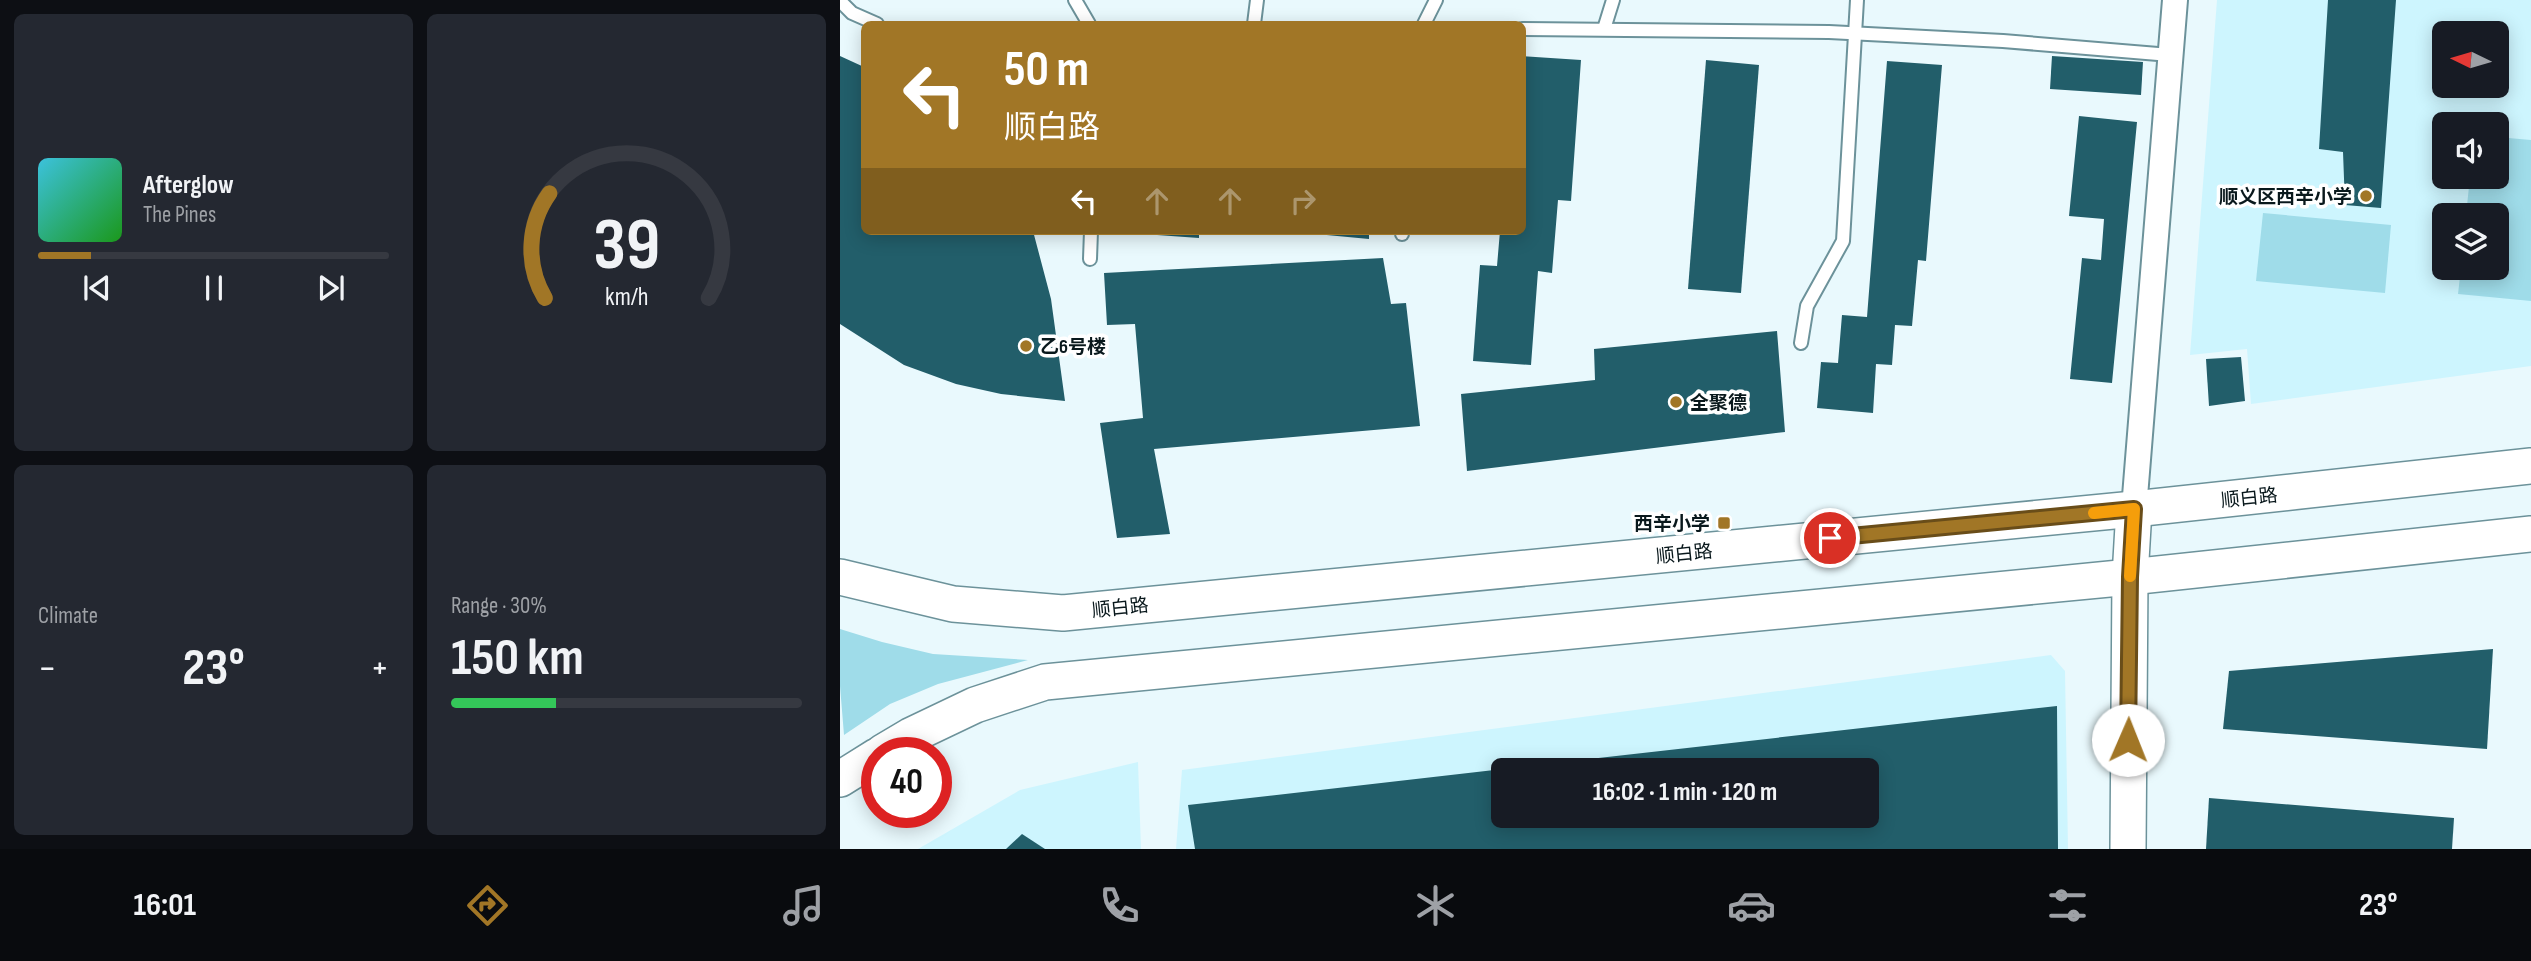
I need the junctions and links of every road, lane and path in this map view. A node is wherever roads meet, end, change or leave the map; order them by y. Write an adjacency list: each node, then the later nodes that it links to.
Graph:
1 (1075, 0): 9 (lane)
2 (1257, 0): 10 (lane)
3 (1436, 0): 11 (lane)
4 (1613, 0): 13 (lane)
5 (1857, 0): 14 (lane)
6 (2175, 0): 15 (street)
7 (840, 1): 8 (lane)
8 (870, 21)
9 (1087, 21)
10 (1254, 21)
11 (1426, 21)
12 (1526, 29): 13 (lane)
13 (1604, 29): 14 (lane)
14 (1855, 33): 15 (lane); 18 (lane)
15 (2170, 55): 20 (street)
16 (1091, 235): 17 (lane)
17 (1090, 259)
18 (1801, 343)
19 (2531, 466): 20 (main road, 顺白路)
20 (2134, 509): 22 (main road, 顺白路); 23 (main road)
21 (2531, 534): 23 (main road)
22 (840, 577)
23 (2130, 577): 24 (main road); 27 (main road)
24 (908, 737)
25 (861, 766): 26 (main road)
26 (840, 779)
27 (2127, 849)

